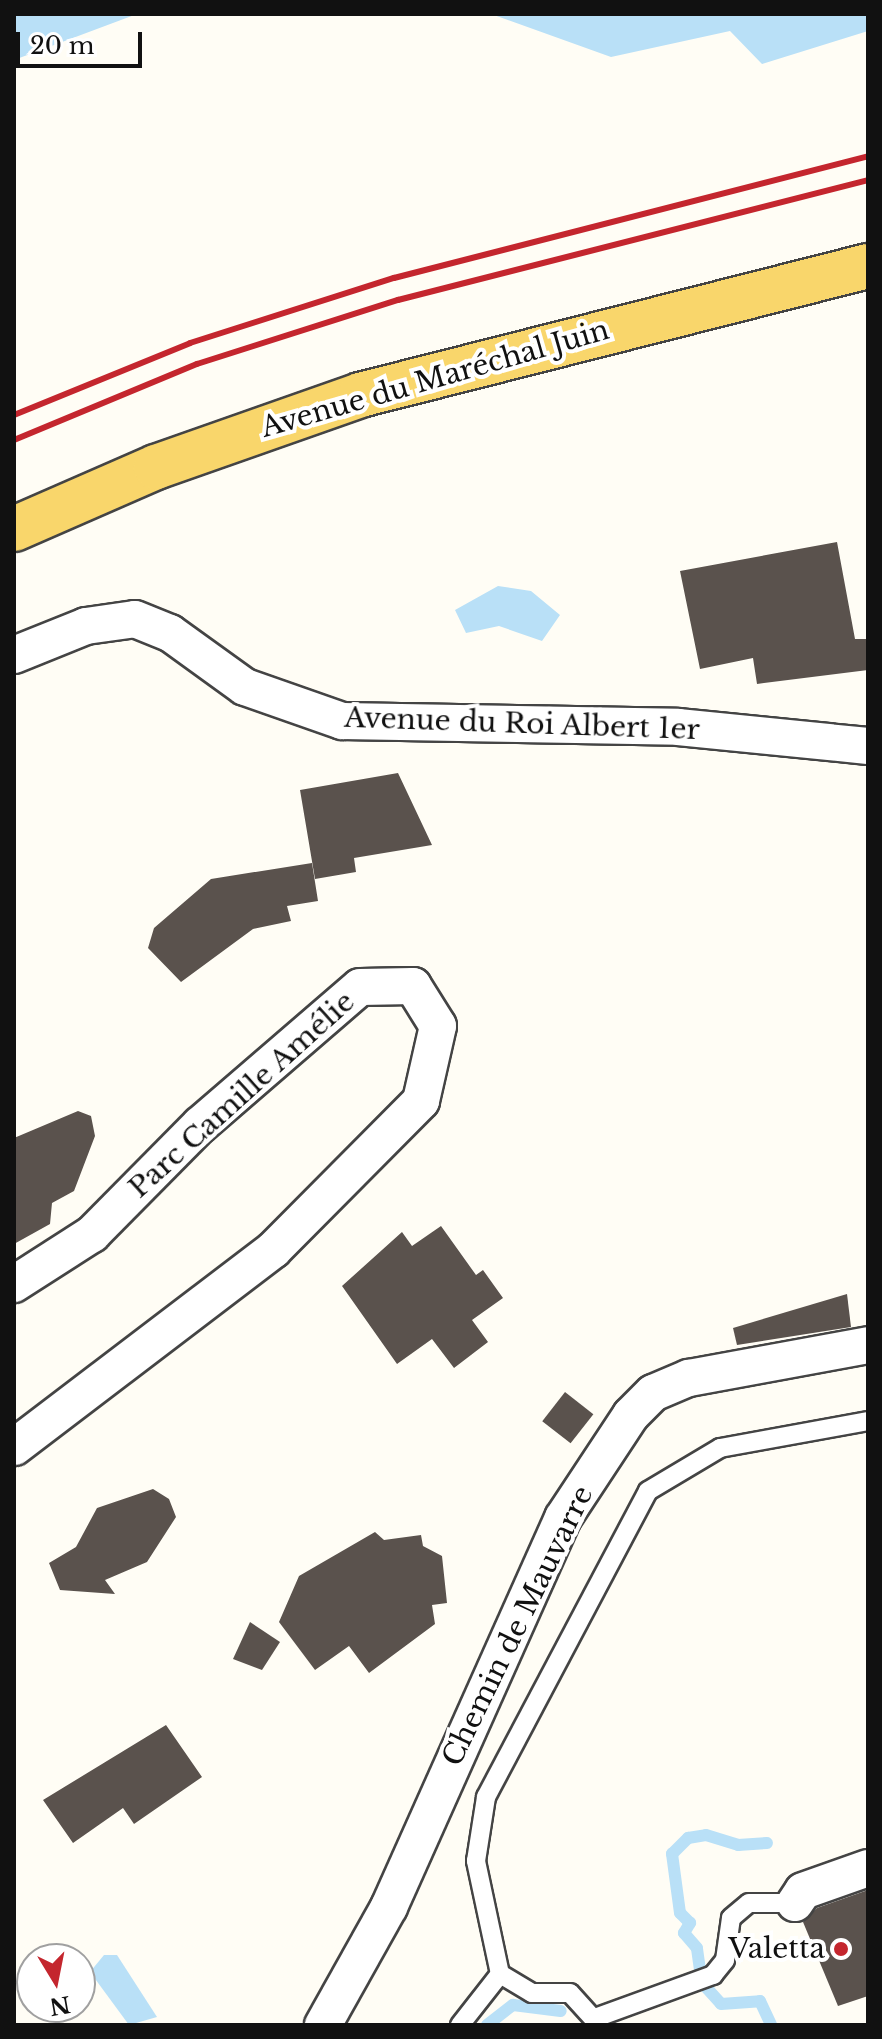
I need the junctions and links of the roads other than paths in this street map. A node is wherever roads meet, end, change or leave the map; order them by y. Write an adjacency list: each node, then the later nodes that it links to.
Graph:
1 (868, 266): 2 (main road, Avenue du Maréchal Juin)
2 (14, 529)
3 (14, 655): 4 (street, Avenue du Roi Albert 1er)
4 (868, 746)
5 (14, 1284): 8 (street, Parc Camille Amélie)
6 (868, 1345): 13 (street, Chemin de Mauvarre)
7 (868, 1421): 11 (lane)
8 (14, 1447)
9 (868, 1868): 10 (street)
10 (795, 1903): 12 (lane)
11 (500, 1974): 12 (lane); 14 (lane)
12 (597, 2022)
13 (323, 2025)
14 (460, 2025)

